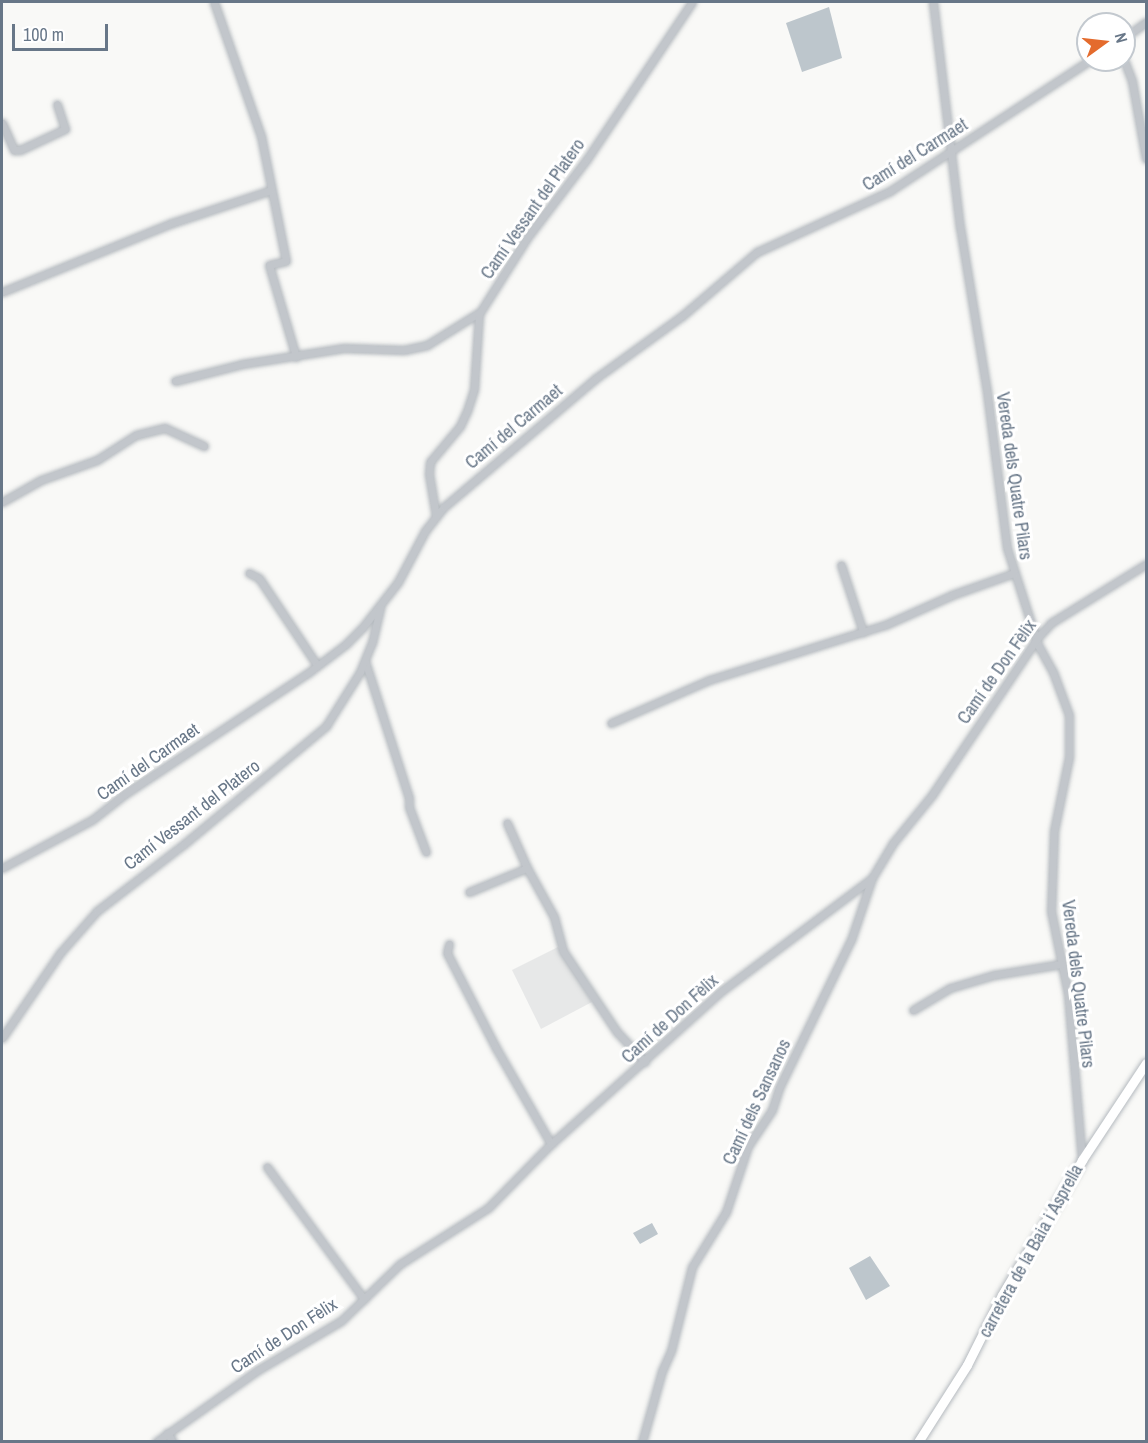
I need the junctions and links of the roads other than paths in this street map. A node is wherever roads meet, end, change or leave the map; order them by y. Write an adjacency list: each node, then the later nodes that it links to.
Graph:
1 (214, 2): 10 (street)
2 (692, 2): 12 (street, Camí Vessant del Platero)
3 (933, 2): 8 (street, Vereda dels Quatre Pilars)
4 (1076, 69): 8 (street, Camí del Carmaet)
5 (1129, 72): 9 (street)
6 (57, 104): 7 (street)
7 (2, 123)
8 (952, 151): 17 (street, Camí del Carmaet); 21 (street, Vereda dels Quatre Pilars)
9 (1146, 159)
10 (271, 190): 11 (street); 13 (street)
11 (2, 292)
12 (480, 312): 13 (street); 17 (street, Camí Vessant del Platero)
13 (296, 357): 14 (street)
14 (176, 381)
15 (204, 446): 16 (street)
16 (2, 502)
17 (436, 516): 22 (street, Camí del Carmaet)
18 (1146, 564): 24 (street, Camí de Don Fèlix)
19 (841, 566): 23 (street)
20 (249, 573): 26 (street)
21 (1014, 573): 23 (street); 24 (street, Vereda dels Quatre Pilars)
22 (381, 606): 25 (street, Camí Vessant del Platero); 26 (street, Camí del Carmaet)
23 (863, 632): 27 (street)
24 (1036, 640): 32 (street, Camí de Don Fèlix); 35 (street, Vereda dels Quatre Pilars)
25 (365, 661): 29 (street); 37 (street, Camí Vessant del Platero)
26 (317, 665): 30 (street, Camí del Carmaet)
27 (611, 723)
28 (507, 823): 31 (street)
29 (426, 852)
30 (2, 868)
31 (527, 868): 33 (street); 38 (street)
32 (872, 878): 38 (street, Camí de Don Fèlix); 47 (street, Camí dels Sansanos)
33 (469, 892)
34 (449, 944): 40 (street)
35 (1061, 964): 36 (street); 41 (street, Vereda dels Quatre Pilars)
36 (913, 1010)
37 (2, 1038)
38 (645, 1062): 40 (street, Camí de Don Fèlix)
39 (1146, 1064): 41 (main road, carretera de la Baia i Asprella)
40 (551, 1144): 43 (street, Camí de Don Fèlix)
41 (1082, 1160): 48 (main road, carretera de la Baia i Asprella)
42 (267, 1167): 43 (street)
43 (364, 1299): 44 (street, Camí de Don Fèlix)
44 (167, 1433): 45 (street, Camí de Don Fèlix); 46 (street)
45 (156, 1442)
46 (173, 1442)
47 (642, 1442)
48 (918, 1442)

